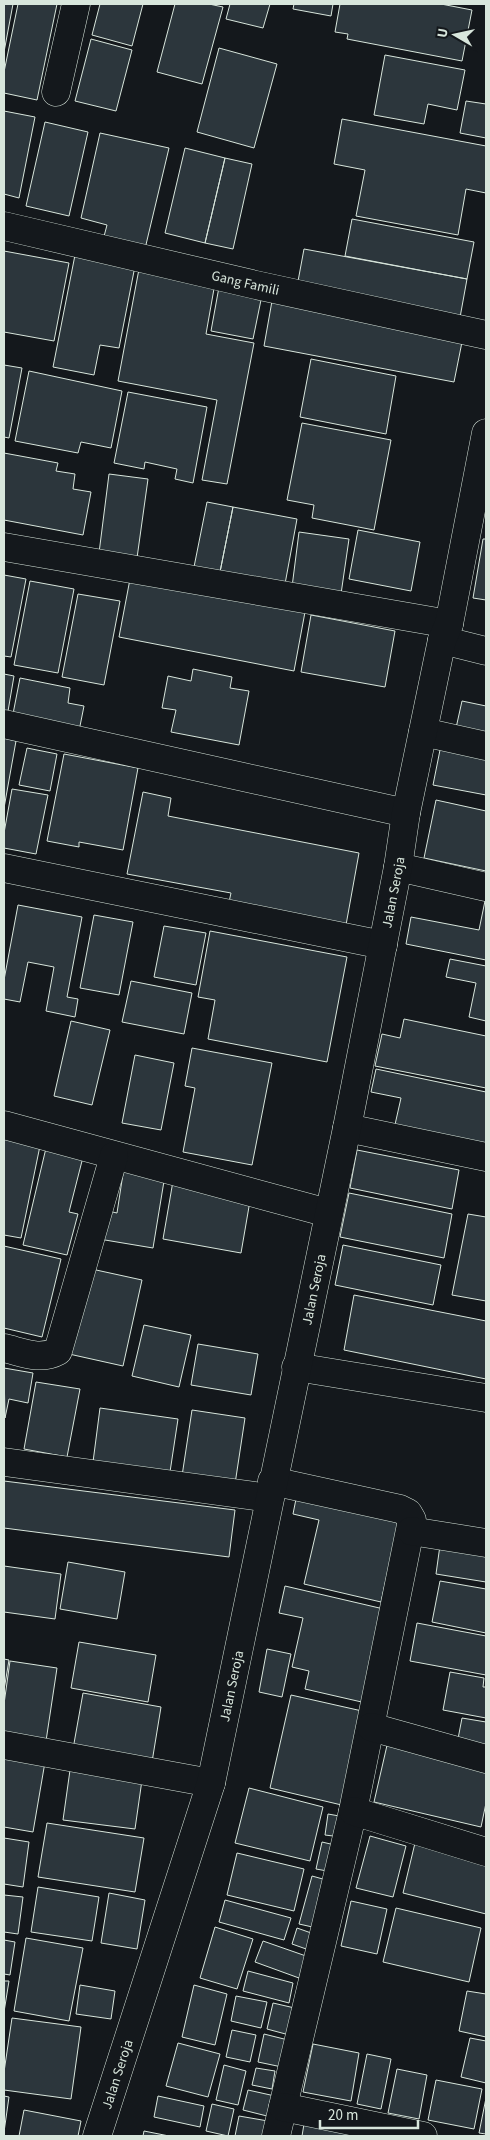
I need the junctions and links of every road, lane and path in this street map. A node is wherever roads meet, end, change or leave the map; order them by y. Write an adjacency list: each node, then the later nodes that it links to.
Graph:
1 (76, 4): 2 (street)
2 (56, 92)
3 (4, 226): 4 (street, Gang Famili)
4 (486, 335)
5 (486, 433): 6 (street, Jalan Seroja)
6 (481, 489): 8 (street, Jalan Seroja)
7 (4, 547): 8 (street)
8 (445, 632): 9 (street); 11 (street, Jalan Seroja)
9 (486, 651)
10 (4, 724): 13 (street)
11 (424, 732): 12 (street); 13 (street, Jalan Seroja)
12 (486, 746)
13 (406, 813): 14 (street, Jalan Seroja)
14 (398, 867): 16 (street); 17 (street, Jalan Seroja)
15 (4, 868): 17 (street)
16 (486, 887)
17 (383, 945): 19 (street, Jalan Seroja)
18 (4, 1125): 20 (street)
19 (347, 1128): 21 (street); 22 (street, Jalan Seroja)
20 (114, 1156): 22 (street); 23 (street)
21 (486, 1157)
22 (328, 1213): 24 (street, Jalan Seroja)
23 (4, 1348)
24 (296, 1367): 25 (street); 27 (street, Jalan Seroja)
25 (486, 1398)
26 (4, 1462): 27 (street)
27 (271, 1489): 28 (street); 33 (street, Jalan Seroja)
28 (411, 1531): 29 (street); 30 (street)
29 (486, 1543)
30 (371, 1727): 32 (street); 34 (street)
31 (4, 1745): 33 (street)
32 (486, 1759)
33 (211, 1783): 37 (street, Jalan Seroja)
34 (353, 1811): 35 (street); 36 (street)
35 (486, 1852)
36 (283, 2107): 38 (street); 39 (street)
37 (97, 2136)
38 (276, 2136)
39 (423, 2136)

